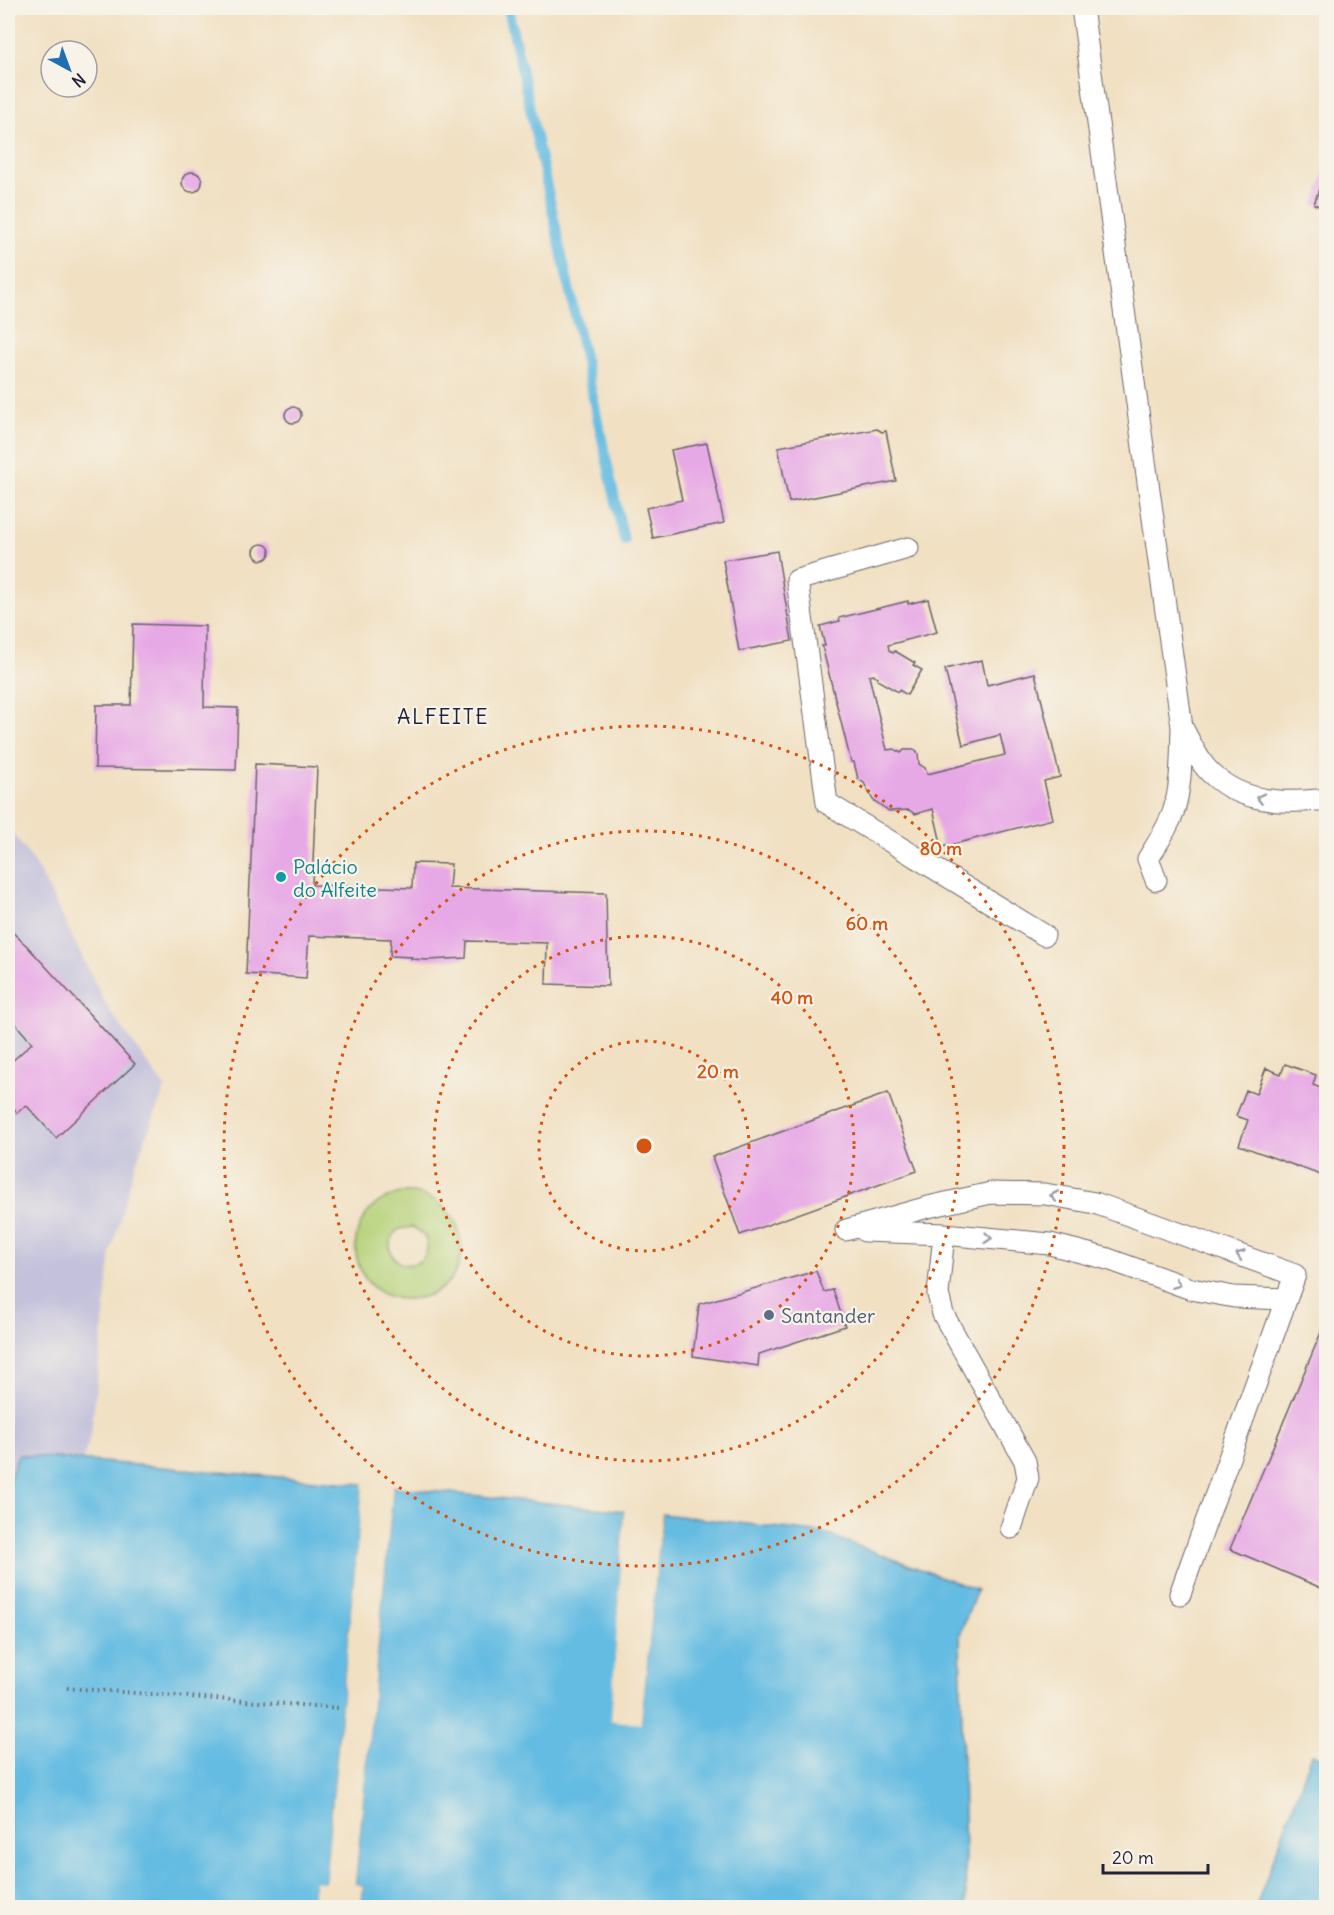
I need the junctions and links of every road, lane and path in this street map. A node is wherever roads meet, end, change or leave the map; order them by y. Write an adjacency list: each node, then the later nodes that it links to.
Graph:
1 (1082, 8): 3 (lane)
2 (908, 548): 6 (lane)
3 (1182, 727): 4 (lane, one-way to 3); 5 (lane)
4 (1318, 800)
5 (1156, 880)
6 (1044, 935)
7 (944, 1234): 8 (lane, one-way to 8); 8 (lane, one-way to 7); 9 (lane)
8 (1286, 1299): 10 (lane)
9 (1011, 1528)
10 (1180, 1594)
11 (67, 1688): 12 (path)
12 (341, 1708)

